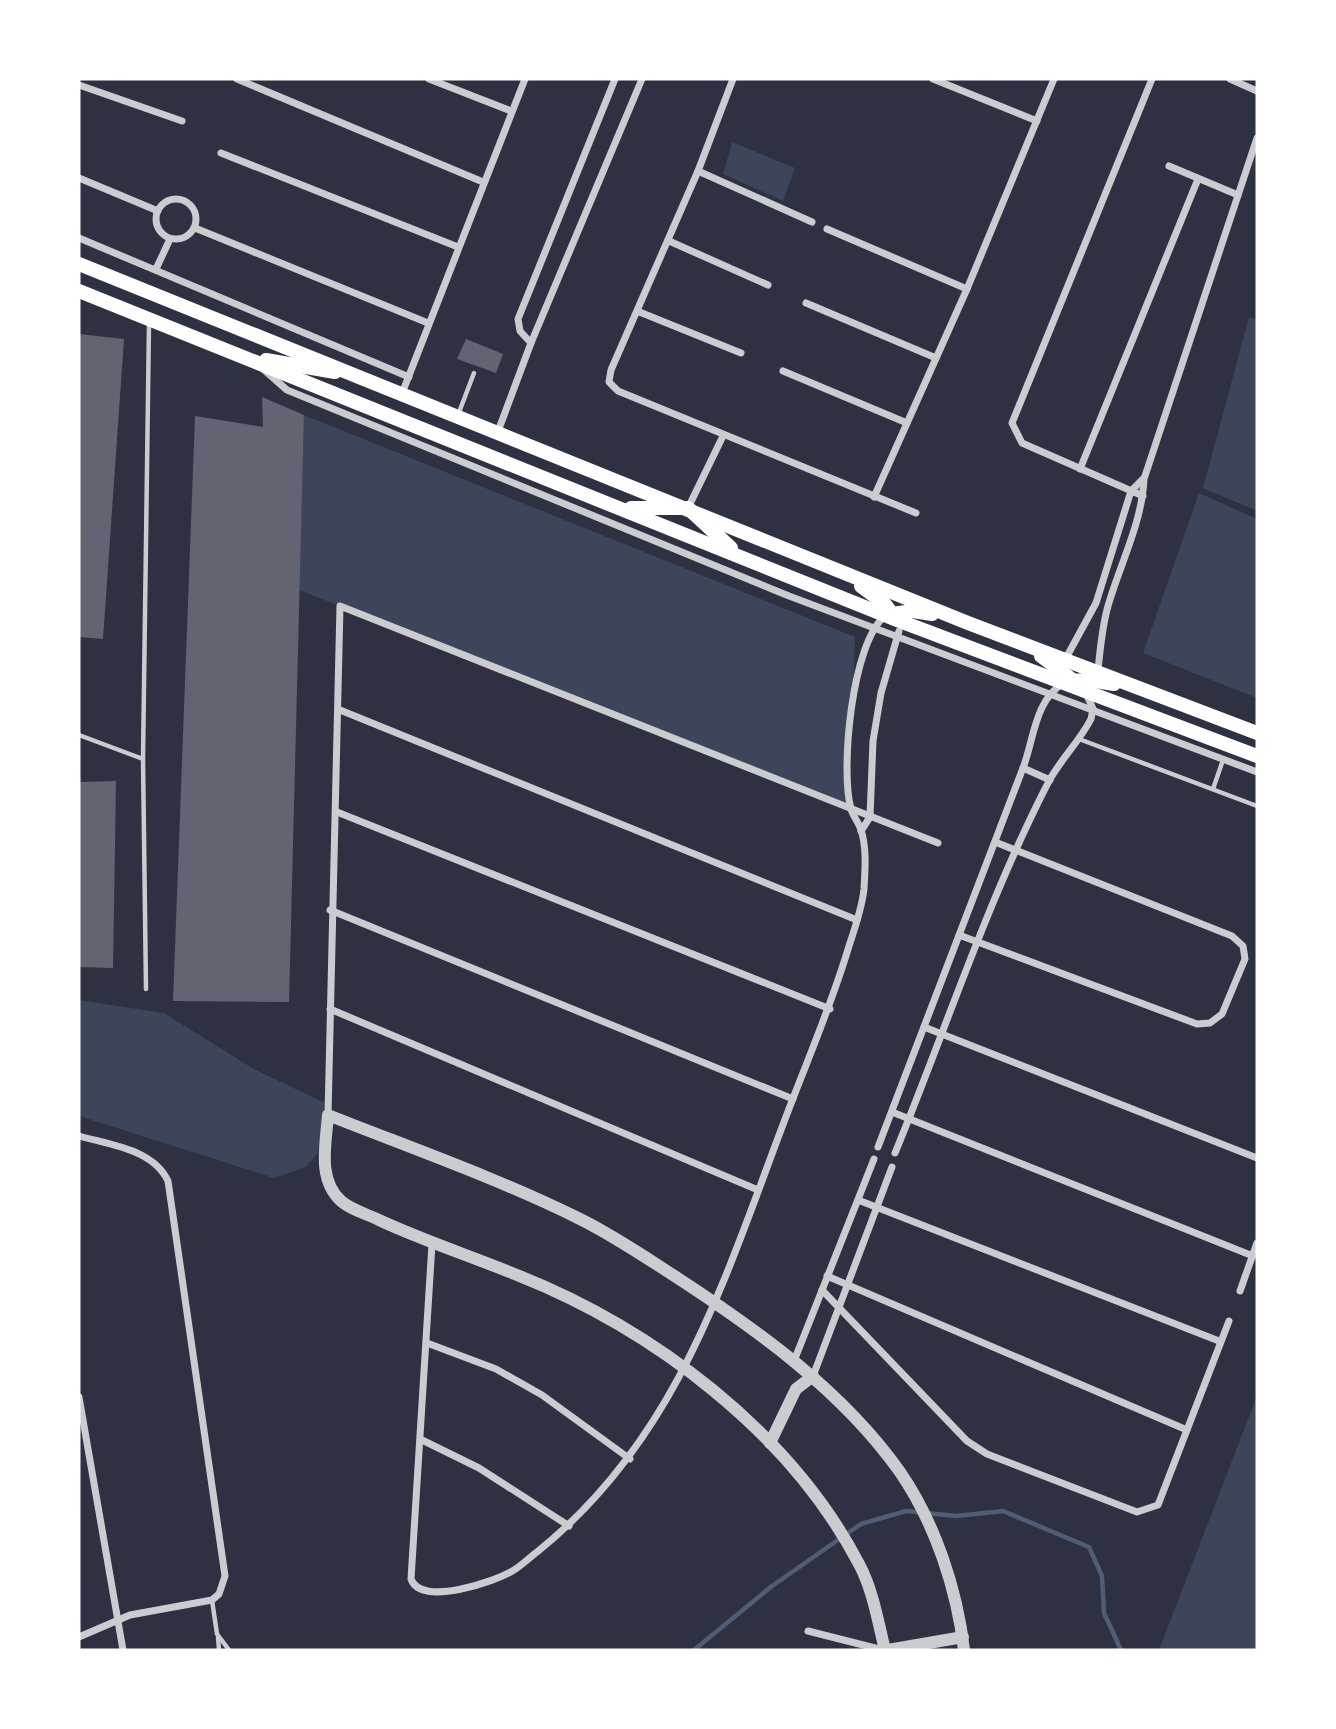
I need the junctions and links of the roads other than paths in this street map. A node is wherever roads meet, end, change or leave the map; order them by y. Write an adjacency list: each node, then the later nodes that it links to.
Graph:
1 (237, 79): 22 (street)
2 (429, 79): 13 (street)
3 (525, 79): 13 (street)
4 (615, 79): 41 (street)
5 (642, 79): 41 (street)
6 (733, 79): 19 (street)
7 (933, 79): 15 (street)
8 (1055, 79): 15 (street)
9 (1152, 79): 54 (street)
10 (1230, 79): 12 (street)
11 (79, 85): 14 (street)
12 (1257, 91)
13 (511, 111): 22 (street)
14 (182, 121)
15 (1037, 121): 35 (street)
16 (1257, 138): 23 (street)
17 (221, 153): 31 (street)
18 (1169, 166): 21 (street)
19 (698, 171): 25 (street); 30 (street)
20 (79, 178): 24 (street)
21 (1198, 179): 23 (street); 54 (street)
22 (483, 182): 31 (street)
23 (1237, 195): 55 (street)
24 (158, 211): 26 (street); 29 (street)
25 (812, 222)
26 (195, 229): 29 (street); 40 (street)
27 (827, 229): 35 (street)
28 (79, 238): 33 (street)
29 (170, 239): 33 (street)
30 (668, 241): 34 (street); 38 (street)
31 (458, 247): 40 (street)
32 (79, 264): 47 (main road)
33 (156, 269): 48 (street)
34 (768, 285)
35 (967, 289): 43 (street)
36 (79, 291): 39 (main road)
37 (806, 303): 43 (street)
38 (637, 311): 42 (street); 53 (street)
39 (149, 319): 44 (main road); 82 (lane)
40 (428, 323): 48 (street)
41 (531, 343): 52 (street)
42 (741, 353)
43 (936, 358): 51 (street)
44 (257, 362): 47 (main road); 59 (main road); 68 (street)
45 (783, 371): 51 (street)
46 (474, 373): 50 (lane)
47 (360, 377): 49 (main road)
48 (409, 377): 49 (street)
49 (401, 397): 50 (main road)
50 (457, 417): 52 (main road)
51 (907, 423): 58 (street)
52 (496, 434): 60 (main road)
53 (723, 436): 58 (street); 60 (street)
54 (1080, 469): 56 (street)
55 (1144, 479): 56 (street); 57 (street)
56 (1132, 491): 57 (street); 64 (street)
57 (1143, 496): 65 (street)
58 (874, 497): 61 (street)
59 (615, 506): 60 (main road); 62 (main road)
60 (688, 508): 62 (main road); 63 (main road)
61 (916, 513)
62 (746, 559): 66 (main road)
63 (837, 570): 66 (main road); 67 (main road)
64 (1096, 603): 65 (street); 70 (street)
65 (1108, 606): 71 (street)
66 (893, 621): 67 (main road); 68 (street); 68 (street); 72 (main road); 74 (street); 90 (street)
67 (968, 623): 69 (main road)
68 (875, 627): 88 (street)
69 (1018, 642): 70 (main road); 72 (main road)
70 (1066, 658): 71 (main road)
71 (1098, 671): 73 (main road)
72 (1074, 684): 73 (main road); 74 (street); 75 (street); 80 (main road)
73 (1150, 691): 77 (main road)
74 (1049, 693): 75 (street); 83 (street)
75 (1093, 709): 79 (street); 81 (street)
76 (340, 710): 88 (street); 89 (street); 96 (street)
77 (1257, 733)
78 (79, 735): 82 (lane)
79 (1079, 738): 85 (street); 86 (lane)
80 (1257, 756)
81 (1223, 759): 84 (street); 86 (lane)
82 (143, 760): 99 (lane)
83 (1023, 768): 85 (street); 92 (street)
84 (1257, 772)
85 (1050, 780): 94 (street)
86 (1213, 789): 87 (lane)
87 (1257, 806)
88 (851, 810): 90 (street); 91 (street)
89 (337, 812): 95 (street); 101 (street)
90 (870, 817): 91 (street); 93 (street)
91 (861, 831): 96 (street)
92 (995, 842): 94 (street); 97 (street)
93 (938, 843)
94 (1016, 850): 98 (street); 98 (street)
95 (330, 910): 100 (street); 104 (street)
96 (857, 920): 101 (street)
97 (958, 935): 98 (street); 102 (street)
98 (976, 943): 103 (street)
99 (146, 989)
100 (330, 1009): 106 (street); 114 (street)
101 (830, 1009): 104 (street)
102 (924, 1027): 103 (street); 105 (street)
103 (941, 1034): 107 (street); 111 (street)
104 (793, 1099): 114 (street)
105 (892, 1112): 107 (street); 109 (street)
106 (328, 1115): 118 (street); 124 (street)
107 (909, 1120): 110 (street); 119 (street)
108 (79, 1136): 139 (street)
109 (878, 1147)
110 (895, 1153)
111 (1257, 1158)
112 (874, 1159): 115 (street)
113 (892, 1167): 116 (street)
114 (758, 1190): 124 (street)
115 (858, 1200): 116 (street); 120 (street)
116 (877, 1208): 121 (street); 127 (street)
117 (1257, 1243): 119 (street)
118 (432, 1244): 128 (street); 130 (street)
119 (1253, 1256): 123 (street)
120 (827, 1276): 121 (street); 122 (street)
121 (848, 1286): 125 (street); 134 (street)
122 (822, 1290): 125 (street); 129 (street)
123 (1240, 1291)
124 (714, 1302): 129 (street); 130 (street)
125 (840, 1307): 131 (street); 134 (street)
126 (1229, 1321): 127 (street)
127 (1219, 1341): 134 (street)
128 (427, 1343): 135 (street); 137 (street)
129 (794, 1361): 131 (street); 132 (street)
130 (687, 1367): 136 (street); 137 (street)
131 (813, 1376): 132 (street); 144 (street)
132 (796, 1390): 136 (street)
133 (79, 1400): 140 (street)
134 (1187, 1430)
135 (422, 1440): 138 (street); 138 (street)
136 (770, 1443): 148 (street)
137 (630, 1459): 138 (street)
138 (569, 1526)
139 (212, 1600): 140 (street); 142 (lane)
140 (115, 1619): 143 (street); 145 (street)
141 (808, 1632): 148 (street)
142 (217, 1634): 146 (lane); 147 (lane)
143 (79, 1637)
144 (963, 1637): 148 (street); 149 (street)
145 (123, 1650)
146 (219, 1650)
147 (229, 1650)
148 (885, 1650)
149 (964, 1650)

